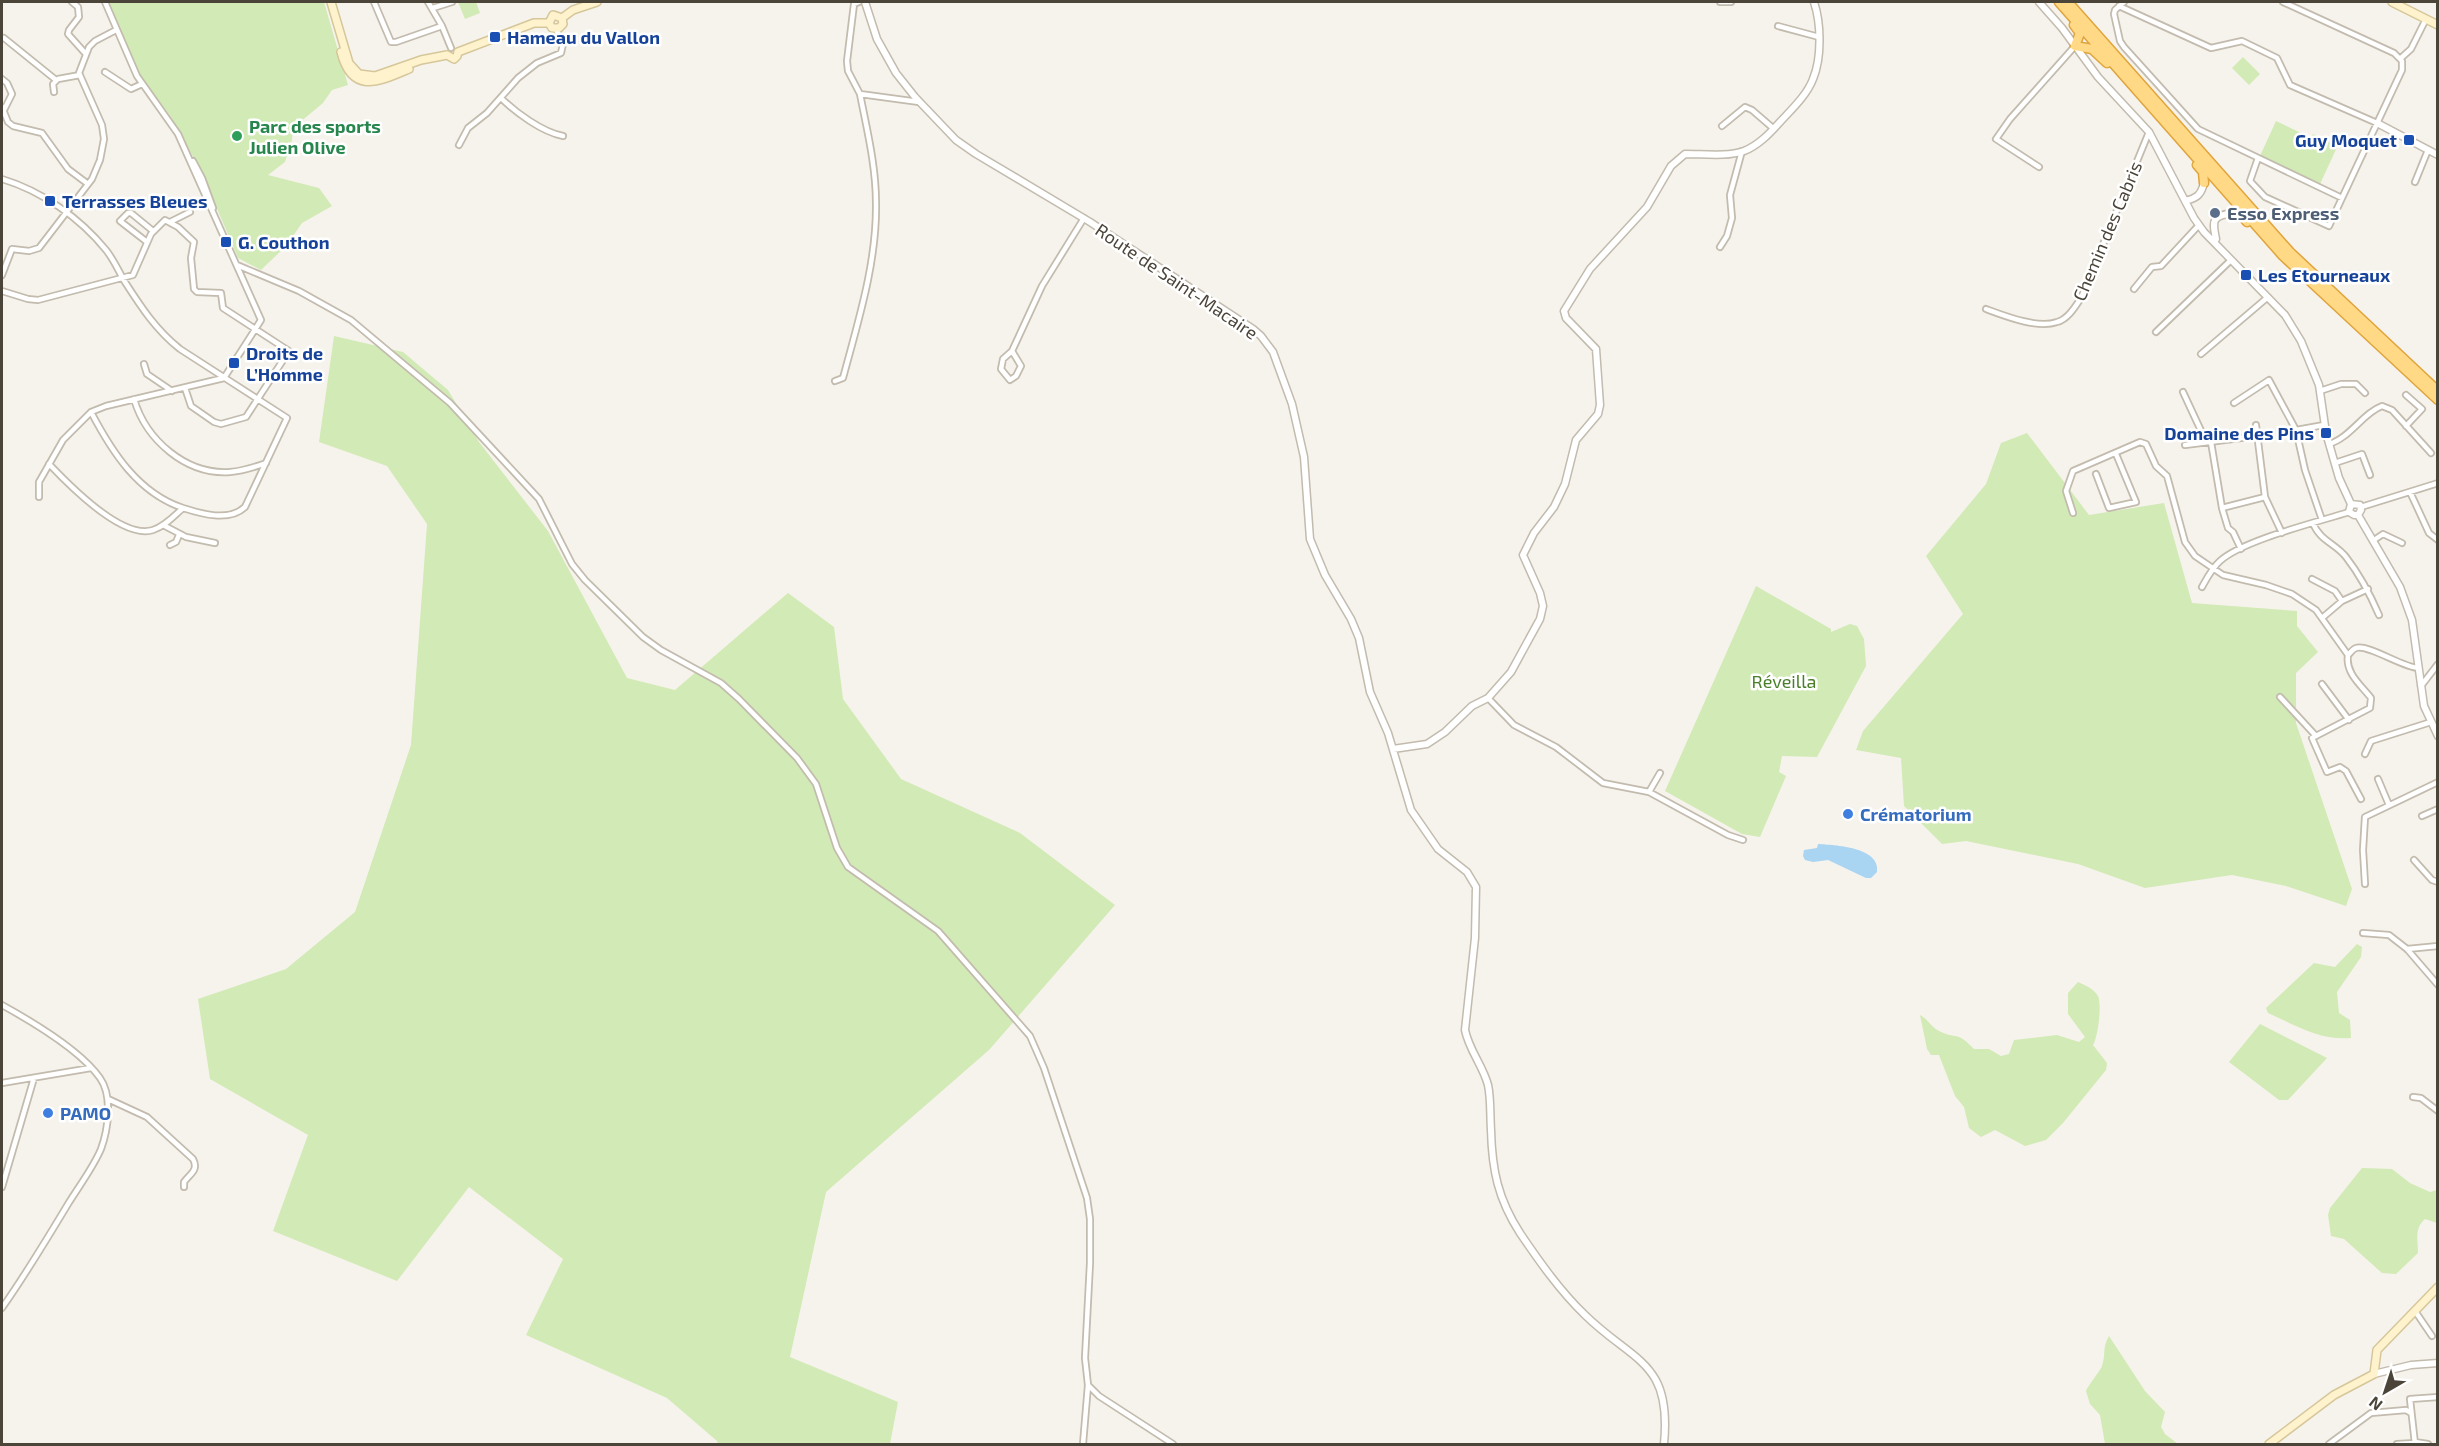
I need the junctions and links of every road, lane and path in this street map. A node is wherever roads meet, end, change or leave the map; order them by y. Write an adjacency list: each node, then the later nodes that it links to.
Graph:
1 (72, 2): 32 (street)
2 (105, 2): 28 (street)
3 (374, 2): 26 (street)
4 (428, 2): 20 (street)
5 (452, 2): 20 (street)
6 (597, 2): 21 (main road)
7 (859, 2): 41 (street)
8 (865, 2): 43 (street, Route de Saint-Macaire)
9 (1720, 2): 10 (street)
10 (1731, 2)
11 (1814, 2): 29 (street)
12 (2040, 2): 31 (street)
13 (2058, 2): 31 (highway); 45 (highway)
14 (2068, 2): 93 (highway)
15 (2124, 2): 19 (street)
16 (2283, 2): 34 (street)
17 (2392, 2): 22 (main road)
18 (332, 3): 33 (main road)
19 (2119, 6): 46 (street); 56 (street)
20 (433, 8): 26 (street)
21 (562, 18): 23 (main road); 27 (main road)
22 (2426, 19): 24 (main road); 34 (street)
23 (549, 23): 27 (main road); 33 (main road)
24 (2438, 25)
25 (1778, 26): 29 (street)
26 (442, 27): 33 (street)
27 (556, 29): 42 (street)
28 (116, 30): 32 (street); 39 (street)
29 (1819, 37): 49 (street)
30 (4, 38): 38 (street)
31 (2075, 46): 45 (highway); 50 (street); 57 (street)
32 (85, 53): 36 (street)
33 (449, 53)
34 (2401, 58): 46 (street)
35 (105, 72): 39 (street)
36 (80, 75): 38 (street); 61 (street)
37 (2, 79): 44 (street)
38 (56, 81): 40 (street)
39 (142, 84): 76 (street)
40 (54, 92)
41 (860, 94): 43 (street); 89 (street)
42 (501, 98): 51 (street); 52 (street)
43 (921, 102): 67 (street, Route de Saint-Macaire)
44 (3, 109): 61 (street)
45 (2163, 119): 48 (highway)
46 (2377, 123): 53 (street); 62 (street)
47 (1722, 126): 49 (street)
48 (2171, 128): 60 (highway); 74 (highway)
49 (1774, 129): 54 (street)
50 (2148, 132): 63 (street); 82 (street, Chemin des Cabris)
51 (563, 136)
52 (459, 145)
53 (2428, 150): 55 (street); 59 (street)
54 (1739, 152): 73 (street); 152 (street)
55 (2438, 155)
56 (2258, 158): 62 (street); 62 (street)
57 (2039, 167)
58 (2, 179): 66 (street)
59 (2415, 182)
60 (2204, 183): 63 (street)
61 (88, 184): 66 (street)
62 (2342, 198)
63 (2185, 201): 69 (street)
64 (190, 212): 68 (street)
65 (2233, 213): 72 (street); 74 (highway)
66 (67, 214): 77 (street); 78 (street)
67 (1084, 218): 85 (street); 157 (street, Route de Saint-Macaire)
68 (168, 221): 70 (street); 83 (street)
69 (2199, 225): 72 (street); 79 (street)
70 (153, 231): 71 (street); 71 (street)
71 (147, 242): 78 (street)
72 (2214, 242): 75 (street)
73 (1720, 247)
74 (2283, 256): 99 (highway)
75 (2231, 260): 81 (street); 84 (street)
76 (237, 265): 83 (street); 190 (street)
77 (2, 276)
78 (123, 278): 80 (street); 88 (street)
79 (2134, 289)
80 (2, 291)
81 (2268, 297): 86 (street); 92 (street)
82 (1986, 309)
83 (256, 328): 88 (street); 98 (street)
84 (2156, 332)
85 (1012, 351): 85 (street)
86 (2201, 354)
87 (144, 364): 91 (street)
88 (224, 378): 90 (street); 98 (street)
89 (836, 381)
90 (185, 388): 91 (street); 98 (street)
91 (172, 391): 97 (street)
92 (2320, 391): 95 (street); 103 (street)
93 (2438, 391)
94 (2183, 392): 107 (street)
95 (2365, 393)
96 (2406, 395): 104 (street)
97 (134, 399): 101 (street); 112 (street)
98 (258, 400): 112 (street)
99 (2438, 400)
100 (2234, 404): 105 (street)
101 (91, 412): 113 (street); 123 (street)
102 (2256, 425): 106 (street)
103 (2324, 425): 105 (street); 108 (street)
104 (2406, 426): 108 (street); 110 (street)
105 (2296, 429): 128 (street)
106 (2257, 436): 107 (street); 120 (street)
107 (2211, 442): 109 (street); 124 (street)
108 (2329, 444): 114 (street)
109 (2186, 445)
110 (2431, 453)
111 (2116, 454): 115 (street); 126 (street); 139 (street)
112 (266, 463): 123 (street)
113 (49, 464): 119 (street); 130 (street)
114 (2335, 464): 116 (street); 121 (street)
115 (2096, 474)
116 (2370, 476)
117 (2438, 483): 118 (street)
118 (2410, 492): 122 (street); 134 (street)
119 (39, 497)
120 (2265, 497): 124 (street); 131 (street)
121 (2351, 504): 122 (street); 125 (street)
122 (2361, 507): 127 (street)
123 (183, 508): 130 (street)
124 (2222, 508): 138 (street)
125 (2349, 512): 127 (street); 128 (street)
126 (2073, 513)
127 (2358, 515): 133 (street)
128 (2322, 520): 129 (street)
129 (2313, 523): 131 (street); 142 (street)
130 (163, 525): 132 (street)
131 (2282, 533): 138 (street)
132 (179, 535): 135 (street); 137 (street)
133 (2374, 540): 136 (street); 148 (street)
134 (2438, 540)
135 (215, 543)
136 (2402, 543)
137 (170, 545)
138 (2241, 549): 139 (street)
139 (2213, 568): 141 (street); 145 (street)
140 (2312, 579): 143 (street)
141 (2202, 587)
142 (2368, 589): 143 (street); 144 (street)
143 (2342, 601): 145 (street)
144 (2379, 615)
145 (2322, 618): 146 (street)
146 (2348, 655): 148 (street); 153 (street)
147 (2438, 664): 150 (street)
148 (2418, 669): 150 (street)
149 (2322, 684): 153 (street)
150 (2421, 687): 154 (street)
151 (2280, 697): 156 (street)
152 (1488, 699): 157 (street); 162 (street)
153 (2349, 720): 156 (street)
154 (2431, 722): 155 (street); 158 (street)
155 (2438, 736)
156 (2314, 737): 163 (street)
157 (1393, 749): 196 (street, Route de Saint-Macaire)
158 (2365, 754)
159 (1660, 774): 162 (street)
160 (2378, 779): 164 (street)
161 (2438, 782): 164 (street)
162 (1649, 792): 167 (street)
163 (2361, 799)
164 (2389, 805): 170 (street)
165 (2438, 809): 166 (street)
166 (2422, 816)
167 (1743, 840)
168 (2414, 860): 169 (street)
169 (2438, 882)
170 (2365, 884)
171 (2363, 933): 173 (street)
172 (2438, 946): 173 (street)
173 (2407, 949): 174 (street)
174 (2438, 985)
175 (2, 1005): 176 (street)
176 (91, 1068): 177 (street); 180 (street)
177 (34, 1078): 178 (street); 182 (street)
178 (2, 1083)
179 (2413, 1096): 181 (street)
180 (108, 1099): 183 (street); 185 (street)
181 (2438, 1111)
182 (2, 1187)
183 (184, 1187)
184 (2438, 1287): 186 (main road)
185 (2, 1308)
186 (2415, 1311): 187 (street); 189 (main road)
187 (2432, 1336)
188 (2438, 1363): 189 (street)
189 (2374, 1374): 197 (main road)
190 (1088, 1385): 194 (street); 195 (street)
191 (2438, 1397): 192 (street)
192 (2411, 1413): 193 (street); 198 (street)
193 (2415, 1443): 199 (street); 200 (street)
194 (1083, 1444)
195 (1173, 1444)
196 (1664, 1444)
197 (2269, 1444)
198 (2329, 1444)
199 (2397, 1444)
200 (2427, 1444)

